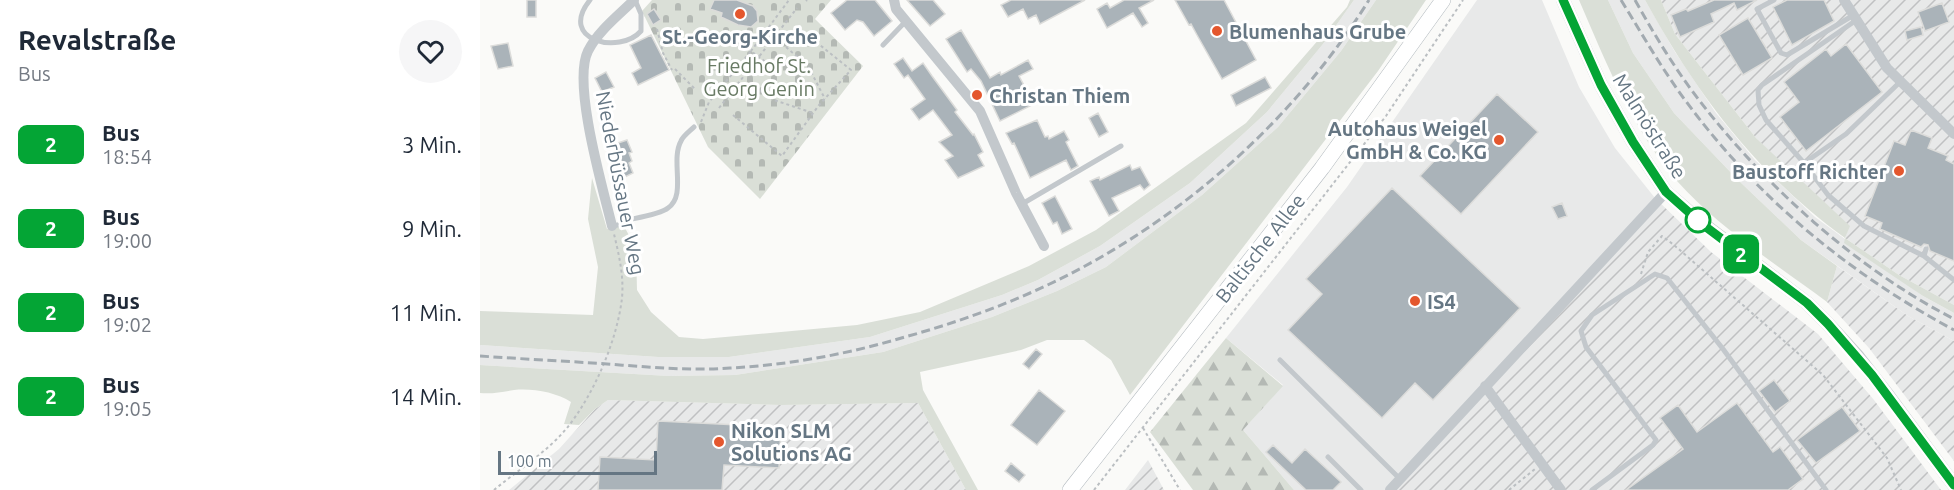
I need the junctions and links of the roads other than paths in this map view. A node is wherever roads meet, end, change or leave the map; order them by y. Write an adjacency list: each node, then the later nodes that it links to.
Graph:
1 (590, 0): 10 (lane)
2 (634, 0): 10 (street, Niederbüssauer Weg); 10 (lane)
3 (894, 0): 9 (street)
4 (1443, 0): 29 (main road, Baltische Allee)
5 (1563, 0): 17 (street, Malmöstraße)
6 (1774, 0): 8 (lane)
7 (1844, 0): 8 (street)
8 (1854, 19): 12 (street); 16 (lane)
9 (906, 21): 11 (lane); 18 (street)
10 (594, 40): 19 (street, Niederbüssauer Weg)
11 (883, 45)
12 (1900, 82): 14 (street); 16 (lane)
13 (694, 127): 19 (lane)
14 (1954, 134)
15 (1121, 146): 18 (lane)
16 (1804, 163): 22 (lane)
17 (1666, 192): 25 (street); 28 (street, Malmöstraße)
18 (1022, 204): 20 (street)
19 (612, 226)
20 (1044, 246)
21 (1926, 249): 22 (lane)
22 (1924, 256): 23 (lane)
23 (1954, 280)
24 (1280, 360): 27 (lane)
25 (1485, 386): 27 (street); 32 (street)
26 (1328, 457): 30 (lane)
27 (1400, 479): 31 (street)
28 (1954, 485)
29 (1070, 490)
30 (1361, 490)
31 (1390, 490)
32 (1561, 490)
33 (1592, 490): 34 (lane)
34 (1826, 490)

